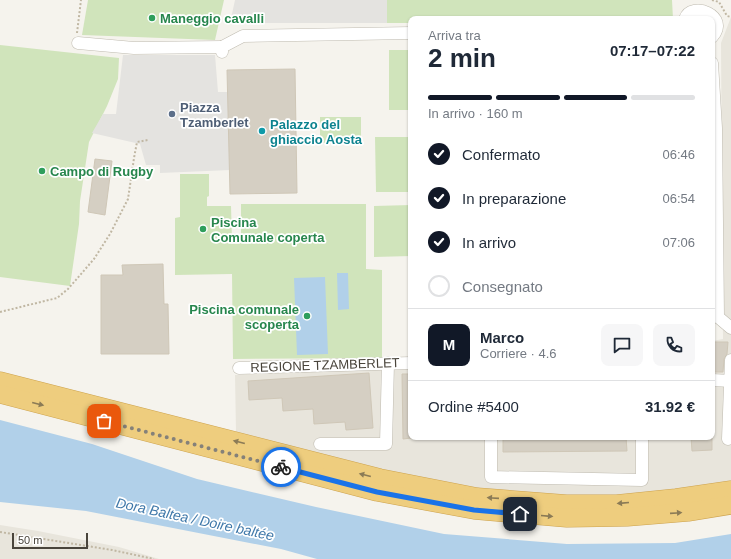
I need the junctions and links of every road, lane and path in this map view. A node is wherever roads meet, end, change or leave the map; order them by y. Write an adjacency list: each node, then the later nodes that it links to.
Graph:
1 (81, 0): 8 (path)
2 (711, 1): 3 (street); 5 (street); 5 (path)
3 (693, 2): 4 (street)
4 (686, 16)
5 (726, 19): 7 (street)
6 (408, 33): 8 (street)
7 (715, 34)
8 (78, 44)
9 (715, 112): 12 (street)
10 (148, 140): 11 (path)
11 (0, 312)
12 (715, 321): 13 (street)
13 (731, 328)
14 (731, 360): 20 (street)
15 (408, 362): 16 (street, REGIONE TZAMBERLET)
16 (388, 363): 17 (street, REGIONE TZAMBERLET); 25 (street)
17 (239, 368)
18 (715, 380): 20 (street)
19 (0, 381): 26 (highway, one-way to 19)
20 (731, 381): 22 (street)
21 (0, 394): 27 (highway, one-way to 27)
22 (728, 439)
23 (491, 440): 24 (street)
24 (642, 440)
25 (320, 444)
26 (731, 490)
27 (731, 505)
28 (0, 532): 29 (path)
29 (154, 559)

